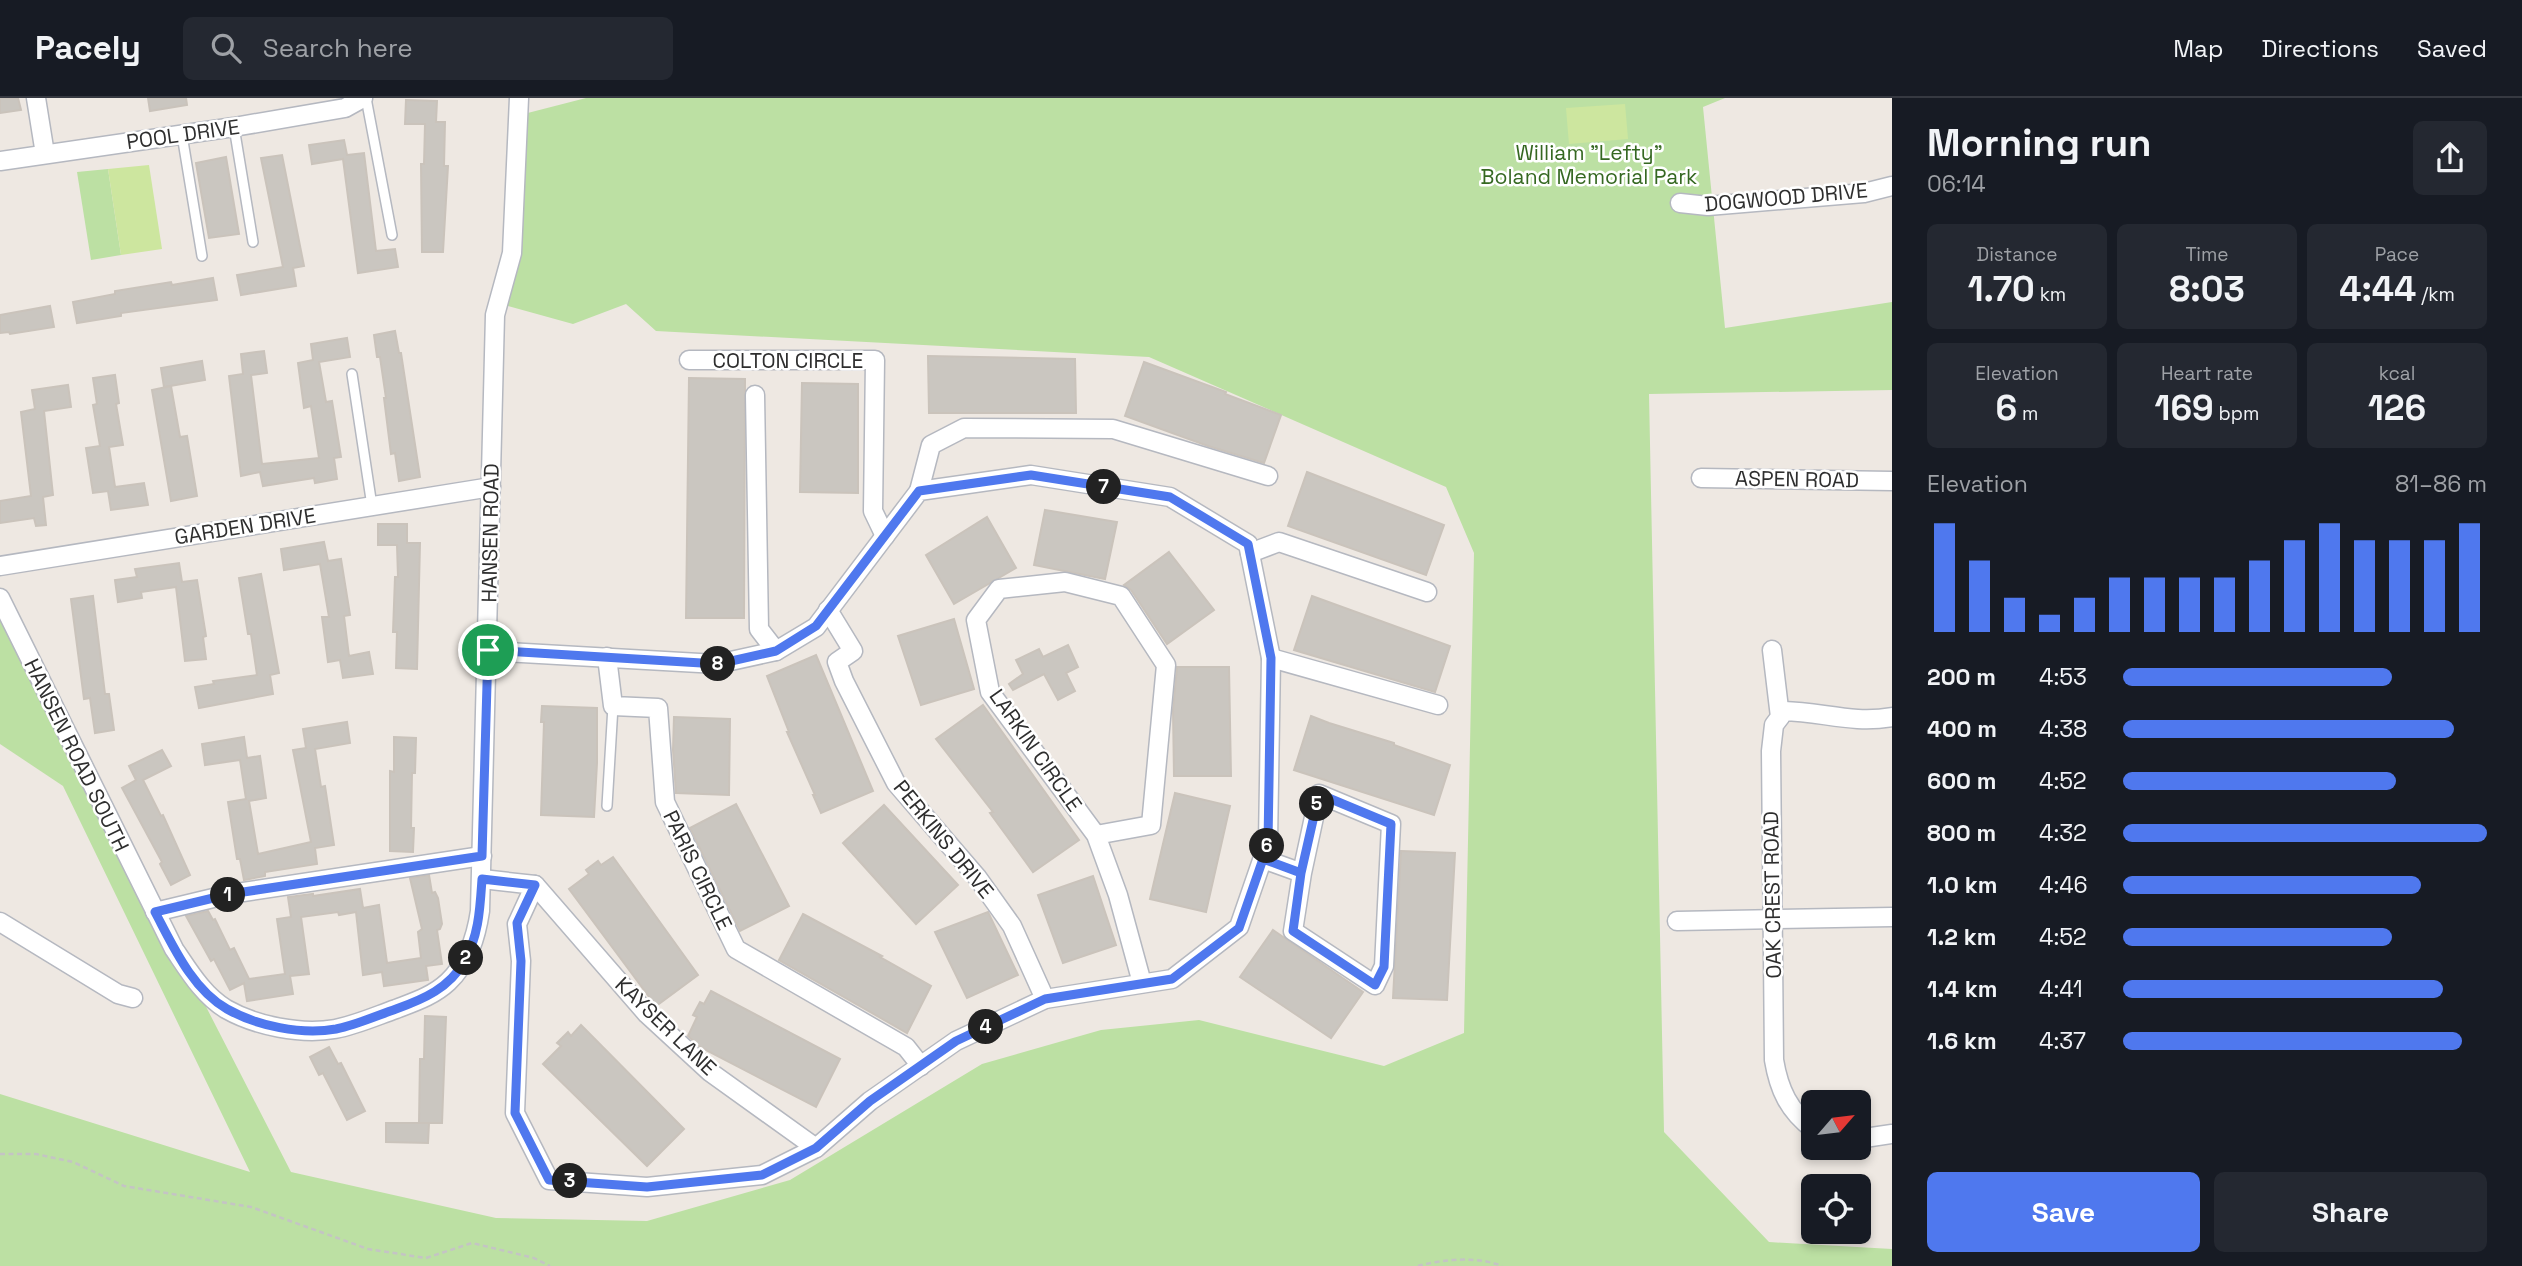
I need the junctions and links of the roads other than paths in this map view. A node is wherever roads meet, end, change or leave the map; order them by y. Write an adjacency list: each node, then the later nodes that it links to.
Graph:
1 (36, 98): 6 (street)
2 (365, 98): 4 (street, POOL DRIVE); 10 (lane)
3 (519, 98): 19 (street, HANSEN ROAD)
4 (234, 127): 5 (street, POOL DRIVE); 11 (lane)
5 (182, 135): 6 (street, POOL DRIVE); 12 (lane)
6 (45, 154): 7 (street, POOL DRIVE)
7 (0, 162)
8 (1892, 186): 9 (street, DOGWOOD DRIVE)
9 (1679, 203)
10 (392, 235)
11 (253, 242)
12 (202, 256)
13 (689, 360): 22 (street, COLTON CIRCLE)
14 (352, 374): 21 (lane)
15 (755, 395): 30 (street, COLTON CIRCLE)
16 (1268, 476): 20 (street)
17 (1702, 478): 18 (street, ASPEN ROAD)
18 (1892, 481)
19 (491, 487): 21 (street, GARDEN DRIVE); 28 (street, HANSEN ROAD)
20 (919, 491): 22 (street); 23 (street)
21 (372, 506): 24 (street, GARDEN DRIVE)
22 (885, 536): 27 (street)
23 (1250, 553): 25 (street); 32 (street)
24 (0, 566)
25 (1427, 592)
26 (0, 598): 44 (street, HANSEN ROAD SOUTH)
27 (828, 610): 30 (street); 51 (street, PERKINS DRIVE)
28 (488, 650): 31 (street); 39 (street, HANSEN ROAD)
29 (1772, 650): 35 (street, OAK CREST ROAD)
30 (776, 651): 31 (street)
31 (607, 657): 34 (street)
32 (1271, 658): 33 (street); 40 (street)
33 (1438, 705)
34 (612, 706): 37 (lane); 52 (street, PARIS CIRCLE)
35 (1780, 717): 36 (street); 47 (street, OAK CREST ROAD)
36 (1892, 717)
37 (607, 806)
38 (1096, 835): 38 (street, LARKIN CIRCLE); 49 (street, LARKIN CIRCLE)
39 (482, 856): 42 (street, HANSEN ROAD); 44 (street)
40 (1263, 859): 41 (street); 49 (street)
41 (1301, 873): 41 (street)
42 (482, 879): 43 (street); 44 (street, HANSEN ROAD)
43 (535, 885): 56 (street, KAYSER LANE); 56 (street)
44 (155, 912)
45 (1892, 918): 47 (street)
46 (1677, 921): 47 (street)
47 (1773, 921): 53 (street, OAK CREST ROAD)
48 (0, 922): 50 (street)
49 (1142, 983): 51 (street)
50 (132, 998)
51 (1045, 999): 52 (street)
52 (920, 1066): 56 (street)
53 (1801, 1120)
54 (1892, 1135): 55 (street)
55 (1871, 1137)
56 (816, 1148)

